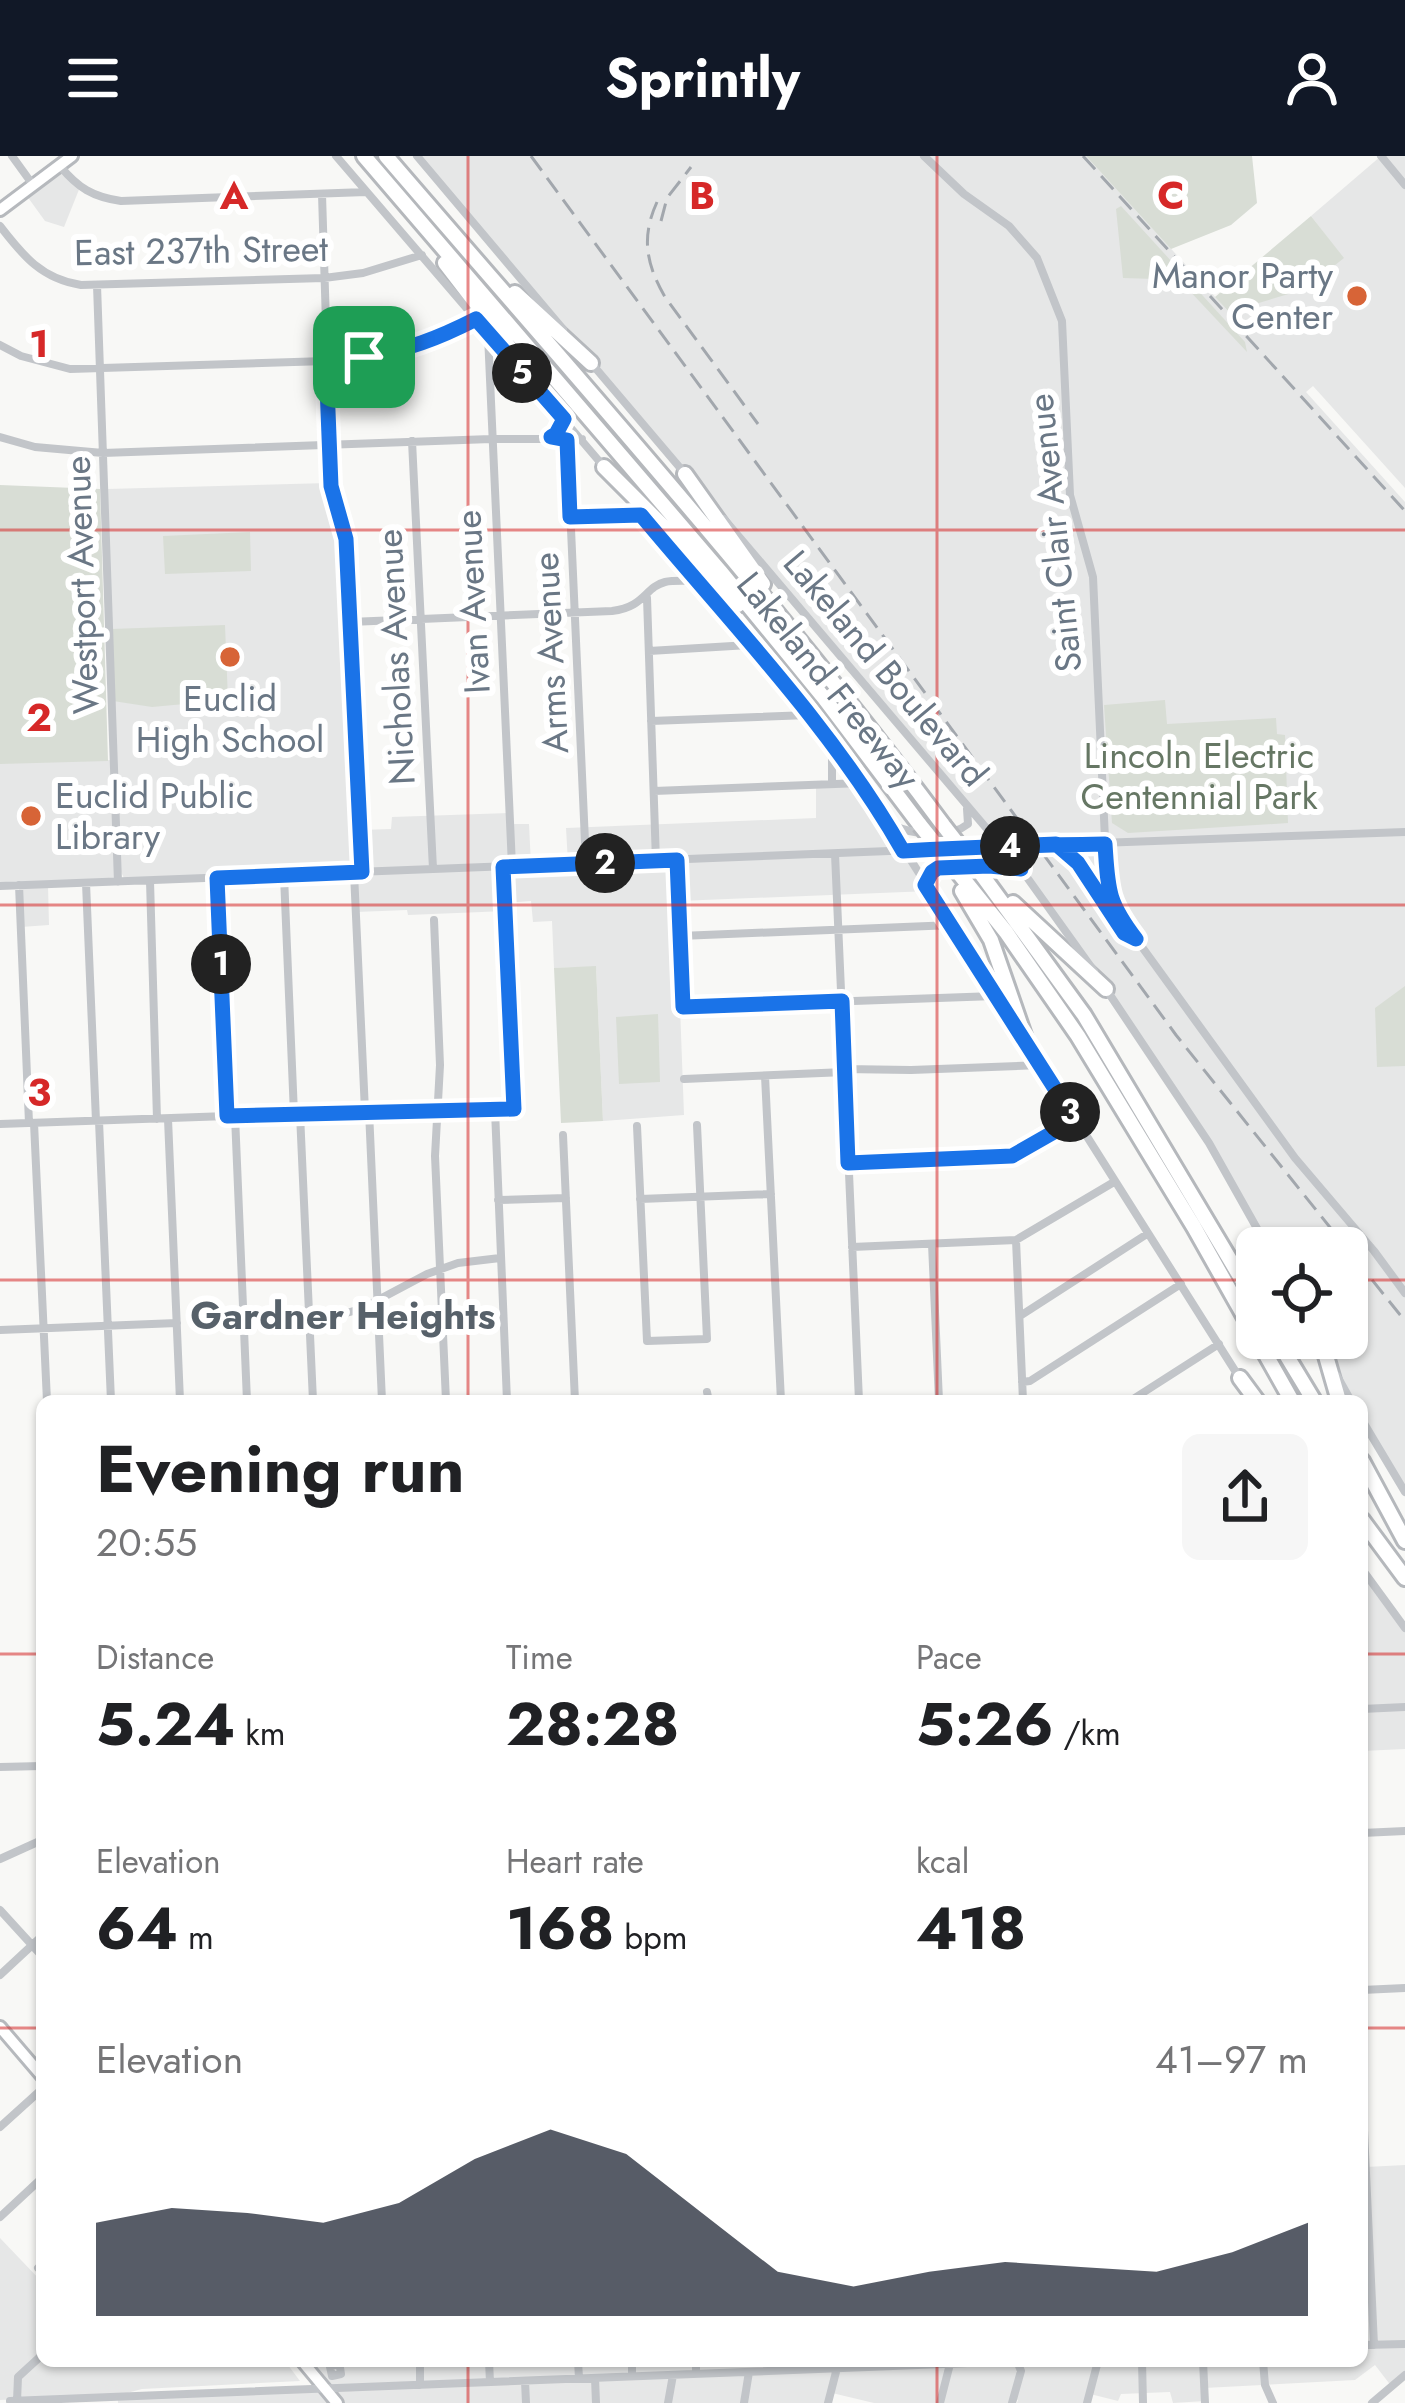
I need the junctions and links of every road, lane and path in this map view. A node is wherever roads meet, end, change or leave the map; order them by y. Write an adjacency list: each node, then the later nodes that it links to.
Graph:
1 (12, 156): 11 (street)
2 (73, 156): 9 (main road)
3 (336, 156): 12 (street)
4 (364, 156): 14 (highway, Lakeland Freeway)
5 (386, 156): 16 (highway, Lakeland Freeway)
6 (417, 156): 25 (street, Lakeland Boulevard)
7 (924, 156): 67 (street, Saint Clair Avenue)
8 (1381, 156): 10 (street)
9 (60, 166): 11 (main road); 13 (street)
10 (1405, 184)
11 (33, 185): 15 (main road)
12 (366, 192): 13 (street); 18 (street)
13 (322, 194): 19 (street)
14 (396, 196): 27 (highway); 54 (highway, Lakeland Freeway)
15 (0, 210)
16 (439, 219): 25 (highway); 53 (highway, Lakeland Freeway)
17 (0, 226): 20 (street, East 237th Street)
18 (422, 255): 19 (street, East 237th Street); 21 (street)
19 (324, 278): 20 (street, East 237th Street); 24 (street)
20 (97, 285): 26 (street, Westport Avenue)
21 (476, 319): 22 (street); 24 (street)
22 (488, 334): 27 (street); 31 (street, Ivan Avenue)
23 (0, 345): 26 (street)
24 (326, 361): 26 (street); 35 (street)
25 (591, 363): 38 (street, Lakeland Boulevard)
26 (100, 369): 36 (street, Westport Avenue)
27 (540, 392): 28 (street)
28 (564, 419): 30 (street); 32 (street)
29 (0, 437): 36 (street)
30 (551, 437): 31 (street); 33 (street)
31 (491, 439): 34 (street); 48 (street, Ivan Avenue)
32 (582, 439): 33 (street); 37 (street)
33 (567, 440): 42 (street, Arms Avenue)
34 (412, 441): 35 (street); 49 (street, Nicholas Avenue)
35 (329, 446): 36 (street); 50 (street)
36 (104, 452): 83 (street, Westport Avenue)
37 (604, 466): 39 (street); 54 (highway)
38 (685, 474): 53 (highway); 63 (street, Lakeland Boulevard)
39 (630, 500): 40 (street); 41 (street)
40 (641, 515): 41 (street); 43 (street)
41 (621, 516): 42 (street)
42 (570, 517): 47 (street, Arms Avenue)
43 (683, 566): 44 (street); 45 (street)
44 (697, 581): 45 (street); 51 (street)
45 (679, 582): 46 (street)
46 (647, 596): 47 (street); 52 (street)
47 (577, 614): 48 (street); 73 (street, Arms Avenue)
48 (500, 616): 49 (street); 74 (street, Ivan Avenue)
49 (421, 620): 50 (street); 75 (street, Nicholas Avenue)
50 (350, 622): 79 (street)
51 (750, 645): 52 (street); 55 (street)
52 (649, 651): 58 (street)
53 (810, 652): 78 (highway, Lakeland Freeway, bridge)
54 (790, 658): 77 (highway, Lakeland Freeway, bridge)
55 (796, 700): 56 (street); 57 (street)
56 (809, 715): 57 (street); 60 (street)
57 (790, 716): 58 (street)
58 (651, 722): 62 (street)
59 (832, 758): 61 (street)
60 (862, 783): 61 (street); 64 (street)
61 (832, 784): 62 (street)
62 (654, 791): 72 (street)
63 (966, 805): 64 (street); 68 (street, Lakeland Boulevard)
64 (888, 824): 69 (street)
65 (1405, 832): 67 (street)
66 (1056, 844): 67 (street); 68 (street); 92 (street)
67 (1105, 844): 92 (street, Saint Clair Avenue)
68 (1002, 846): 69 (street); 76 (street, Lakeland Boulevard)
69 (903, 851): 70 (street); 86 (street)
70 (835, 854): 71 (street); 90 (street)
71 (677, 860): 72 (street); 91 (street)
72 (656, 861): 73 (street)
73 (586, 864): 74 (street)
74 (508, 867): 75 (street); 102 (street, Ivan Avenue)
75 (433, 869): 79 (street)
76 (1021, 869): 86 (street); 93 (street, Lakeland Boulevard)
77 (953, 871): 96 (highway); 160 (highway)
78 (979, 871): 93 (highway); 128 (highway, Lakeland Freeway)
79 (358, 873): 80 (street); 103 (street)
80 (284, 875): 81 (street); 104 (street)
81 (217, 878): 82 (street); 105 (street)
82 (150, 881): 83 (street); 106 (street)
83 (118, 882): 84 (street)
84 (86, 883): 85 (street); 108 (street)
85 (19, 885): 87 (street); 109 (street)
86 (925, 885): 89 (street)
87 (0, 886)
88 (434, 920): 101 (street)
89 (952, 925): 90 (street); 94 (street)
90 (838, 929): 91 (street); 95 (street)
91 (680, 936): 95 (street)
92 (1136, 939): 130 (street, Saint Clair Avenue)
93 (1106, 988): 121 (street, Lakeland Boulevard)
94 (995, 996): 95 (street); 96 (street)
95 (842, 1001): 98 (street)
96 (1026, 1041): 97 (street)
97 (1041, 1065): 98 (street); 107 (street)
98 (844, 1071): 99 (street); 114 (street)
99 (765, 1076): 100 (street); 116 (street)
100 (684, 1079)
101 (438, 1110): 102 (street); 103 (street); 127 (street)
102 (494, 1110): 120 (street)
103 (367, 1111): 104 (street); 131 (street)
104 (297, 1114): 105 (street); 133 (street)
105 (231, 1116): 106 (street); 134 (street)
106 (163, 1119): 108 (street); 135 (street)
107 (1075, 1120): 114 (street); 115 (street)
108 (97, 1121): 109 (street); 136 (street)
109 (31, 1123): 110 (street); 137 (street)
110 (0, 1124)
111 (697, 1125): 117 (street)
112 (637, 1126): 119 (street)
113 (563, 1136): 118 (street)
114 (848, 1163): 125 (street)
115 (1114, 1182): 122 (street); 123 (street)
116 (771, 1193): 117 (street); 154 (street)
117 (700, 1196): 119 (street); 119 (street)
118 (566, 1198): 120 (street); 153 (street)
119 (640, 1199)
120 (498, 1200): 126 (street)
121 (1256, 1227)
122 (1148, 1234): 129 (street); 132 (street)
123 (1016, 1240): 124 (street); 132 (street)
124 (932, 1244): 125 (street); 156 (street)
125 (852, 1247): 155 (street)
126 (500, 1258): 127 (street); 152 (street)
127 (441, 1269): 131 (street); 151 (street)
128 (1236, 1270)
129 (1181, 1284): 139 (street); 144 (street)
130 (1405, 1293)
131 (377, 1302): 133 (street); 150 (street)
132 (1019, 1317): 144 (street)
133 (310, 1319): 134 (street); 149 (street)
134 (244, 1321): 148 (street)
135 (177, 1323): 136 (street); 147 (street)
136 (108, 1325): 137 (street); 146 (street)
137 (44, 1329): 138 (street); 145 (street)
138 (0, 1330)
139 (1219, 1344): 143 (street); 158 (street)
140 (1289, 1359): 161 (highway)
141 (1327, 1359): 162 (highway)
142 (1328, 1359): 163 (street)
143 (1240, 1378): 159 (highway)
144 (1022, 1382): 157 (street)
145 (47, 1395)
146 (111, 1395)
147 (180, 1395)
148 (248, 1395)
149 (314, 1395)
150 (382, 1395)
151 (446, 1395)
152 (507, 1395)
153 (575, 1395)
154 (781, 1395)
155 (859, 1395)
156 (939, 1395)
157 (1023, 1395)
158 (1139, 1395)
159 (1252, 1395)
160 (1289, 1395)
161 (1310, 1395)
162 (1337, 1395)
163 (1348, 1395)
164 (1368, 1430): 167 (street)
165 (1368, 1474): 169 (highway)
166 (1368, 1486): 169 (highway)
167 (1405, 1492)
168 (1368, 1528): 171 (highway)
169 (1405, 1542)
170 (1368, 1577): 172 (street)
171 (1405, 1578)
172 (1405, 1628)
173 (1405, 1708): 174 (street)
174 (1368, 1709)
175 (36, 1766): 176 (street)
176 (0, 1768)
177 (1405, 1831): 178 (street)
178 (1368, 1833)
179 (36, 1843): 180 (street)
180 (0, 1859)
181 (0, 1910): 183 (street)
182 (36, 1941): 183 (street)
183 (32, 1945): 184 (street); 185 (street)
184 (36, 1949)
185 (0, 1975)
186 (1405, 1988): 187 (street)
187 (1368, 1990)
188 (0, 2027): 189 (main road)
189 (36, 2069)
190 (36, 2094): 191 (street)
191 (0, 2127)
192 (36, 2184): 193 (street)
193 (0, 2217)
194 (1368, 2246): 197 (street)
195 (1405, 2344): 197 (street)
196 (1368, 2345): 197 (street)
197 (1374, 2345)
198 (36, 2360): 227 (street)
199 (307, 2367): 225 (main road)
200 (420, 2367): 224 (street)
201 (489, 2367): 223 (street)
202 (578, 2367): 220 (street)
203 (632, 2367): 219 (street)
204 (696, 2367): 216 (street)
205 (790, 2367): 215 (street)
206 (818, 2367): 214 (street)
207 (852, 2367): 214 (street)
208 (953, 2367): 234 (street)
209 (1020, 2367): 235 (street)
210 (1096, 2367): 236 (street)
211 (1142, 2367): 237 (street)
212 (1202, 2367): 238 (street)
213 (1264, 2367): 239 (street)
214 (837, 2368): 233 (street)
215 (748, 2372): 216 (street); 232 (street)
216 (696, 2374): 217 (street)
217 (673, 2375): 219 (street); 231 (street)
218 (1405, 2375): 226 (street)
219 (632, 2376): 221 (street)
220 (579, 2378): 221 (street); 222 (street)
221 (595, 2378): 230 (street)
222 (525, 2380): 223 (street); 229 (street)
223 (490, 2382): 224 (street)
224 (420, 2385): 225 (street)
225 (325, 2388): 227 (street); 228 (main road)
226 (1387, 2391): 240 (street); 241 (street)
227 (14, 2401)
228 (337, 2403)
229 (526, 2403)
230 (596, 2403)
231 (668, 2403)
232 (744, 2403)
233 (828, 2403)
234 (940, 2403)
235 (1012, 2403)
236 (1087, 2403)
237 (1143, 2403)
238 (1205, 2403)
239 (1273, 2403)
240 (1372, 2403)
241 (1397, 2403)

